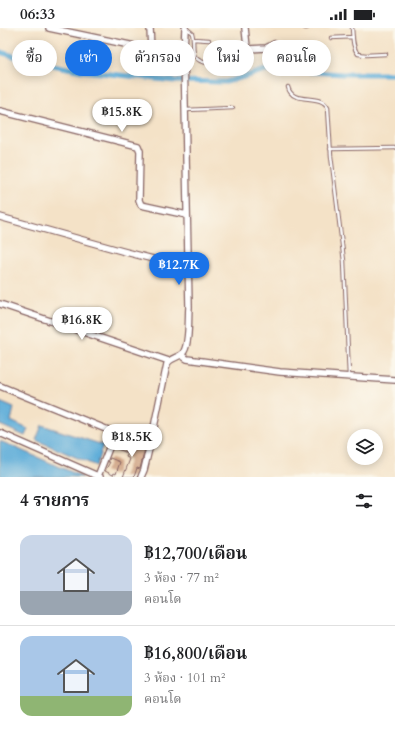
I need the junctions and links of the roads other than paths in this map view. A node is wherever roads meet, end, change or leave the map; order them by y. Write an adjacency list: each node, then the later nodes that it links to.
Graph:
1 (49, 28): 12 (street)
2 (150, 28): 9 (street)
3 (185, 28): 8 (lane); 10 (street)
4 (245, 28): 13 (street)
5 (352, 28): 6 (lane)
6 (353, 37): 7 (lane); 14 (lane)
7 (331, 38)
8 (193, 39): 11 (lane); 15 (lane)
9 (151, 40)
10 (185, 40)
11 (209, 40)
12 (120, 43)
13 (262, 48)
14 (386, 54)
15 (203, 62)
16 (185, 76): 19 (street)
17 (288, 87): 22 (lane)
18 (233, 108): 19 (lane)
19 (185, 110): 23 (street)
20 (0, 111): 23 (street)
21 (395, 148): 22 (lane)
22 (330, 149): 29 (lane)
23 (186, 215): 25 (street)
24 (0, 217): 25 (street)
25 (188, 268): 27 (street)
26 (0, 304): 28 (street)
27 (181, 355): 28 (street); 29 (street)
28 (169, 361): 34 (street)
29 (349, 377): 30 (street)
30 (395, 380)
31 (0, 386): 34 (street)
32 (0, 433): 35 (street)
33 (111, 443): 35 (street)
34 (150, 447): 36 (street)
35 (99, 477)
36 (141, 477)

